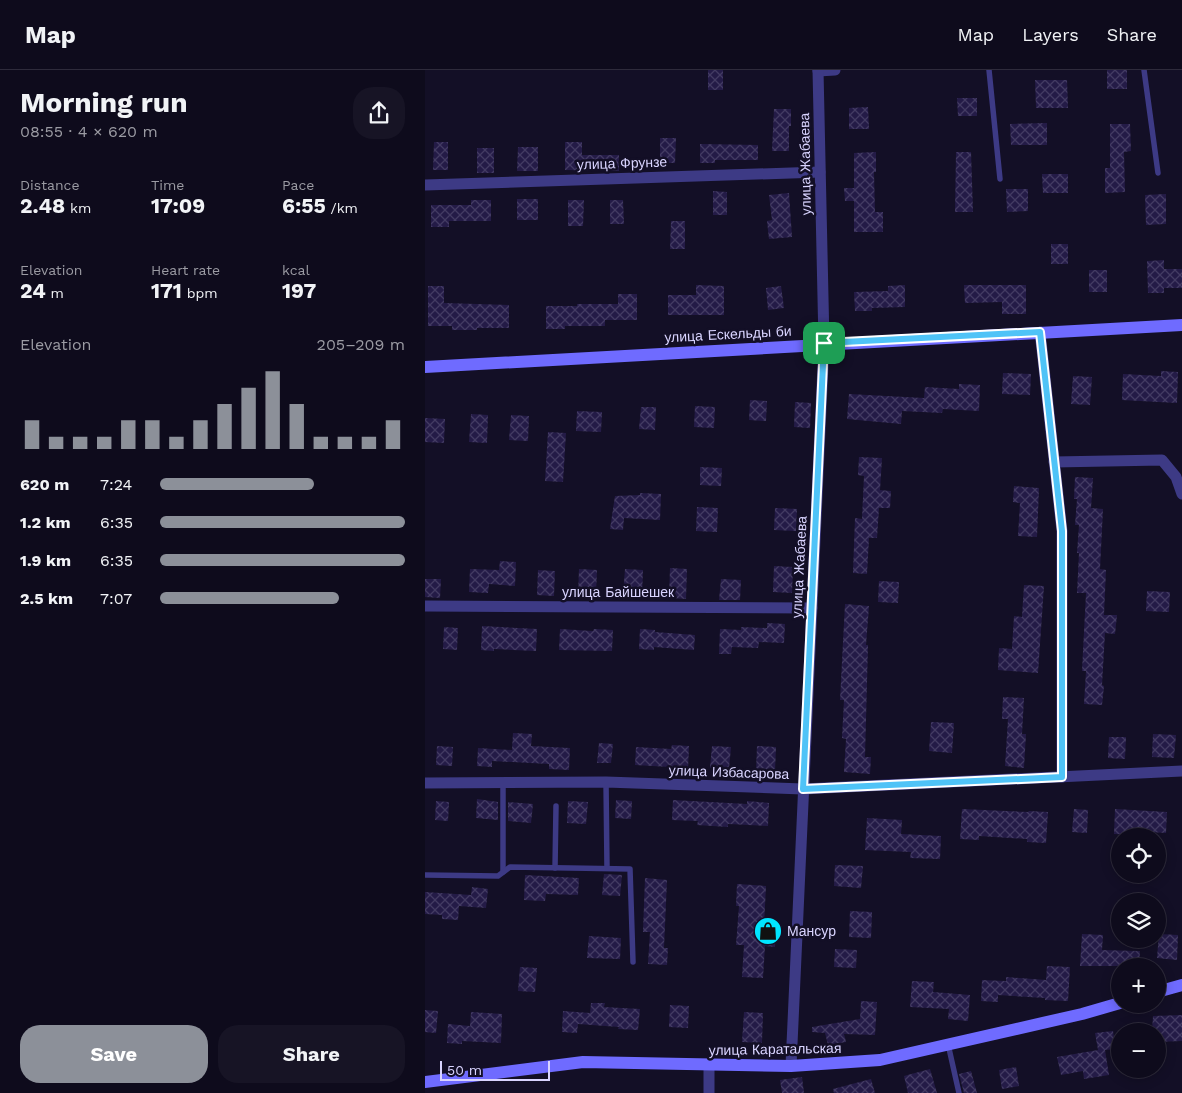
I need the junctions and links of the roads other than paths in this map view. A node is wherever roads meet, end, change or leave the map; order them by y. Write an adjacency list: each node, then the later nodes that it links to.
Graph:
1 (835, 70): 4 (street)
2 (989, 70): 7 (lane)
3 (1144, 70): 6 (lane)
4 (818, 71): 5 (street, улица Жабаева)
5 (821, 172): 8 (street, улица Фрунзе); 11 (street, улица Жабаева)
6 (1159, 173)
7 (1000, 179)
8 (425, 185)
9 (1182, 325): 10 (street, улица Ескельды би)
10 (1040, 332): 11 (street, улица Ескельды би); 13 (street)
11 (824, 343): 12 (street, улица Ескельды би); 16 (street, улица Жабаева)
12 (425, 367)
13 (1054, 462): 14 (street); 18 (street)
14 (1182, 494)
15 (425, 606): 16 (street, улица Байшешек)
16 (812, 608): 22 (street, улица Жабаева)
17 (1182, 771): 18 (street, улица Избасарова)
18 (1062, 777): 22 (street, улица Избасарова)
19 (606, 782): 21 (street, улица Избасарова); 22 (street, улица Избасарова); 25 (lane)
20 (425, 783): 21 (street, улица Избасарова)
21 (503, 783): 26 (lane)
22 (803, 789): 34 (street, улица Жабаева)
23 (556, 806): 24 (lane)
24 (555, 868): 25 (lane); 26 (lane)
25 (607, 868): 28 (lane)
26 (503, 872): 27 (lane)
27 (425, 875)
28 (633, 962)
29 (1182, 985): 30 (street)
30 (1166, 989)
31 (1111, 1006): 32 (street, улица Каратальская)
32 (948, 1044): 34 (street, улица Каратальская); 37 (lane)
33 (709, 1066): 34 (street, улица Каратальская); 35 (street, улица Каратальская); 36 (street)
34 (791, 1066)
35 (425, 1082)
36 (709, 1093)
37 (959, 1093)

